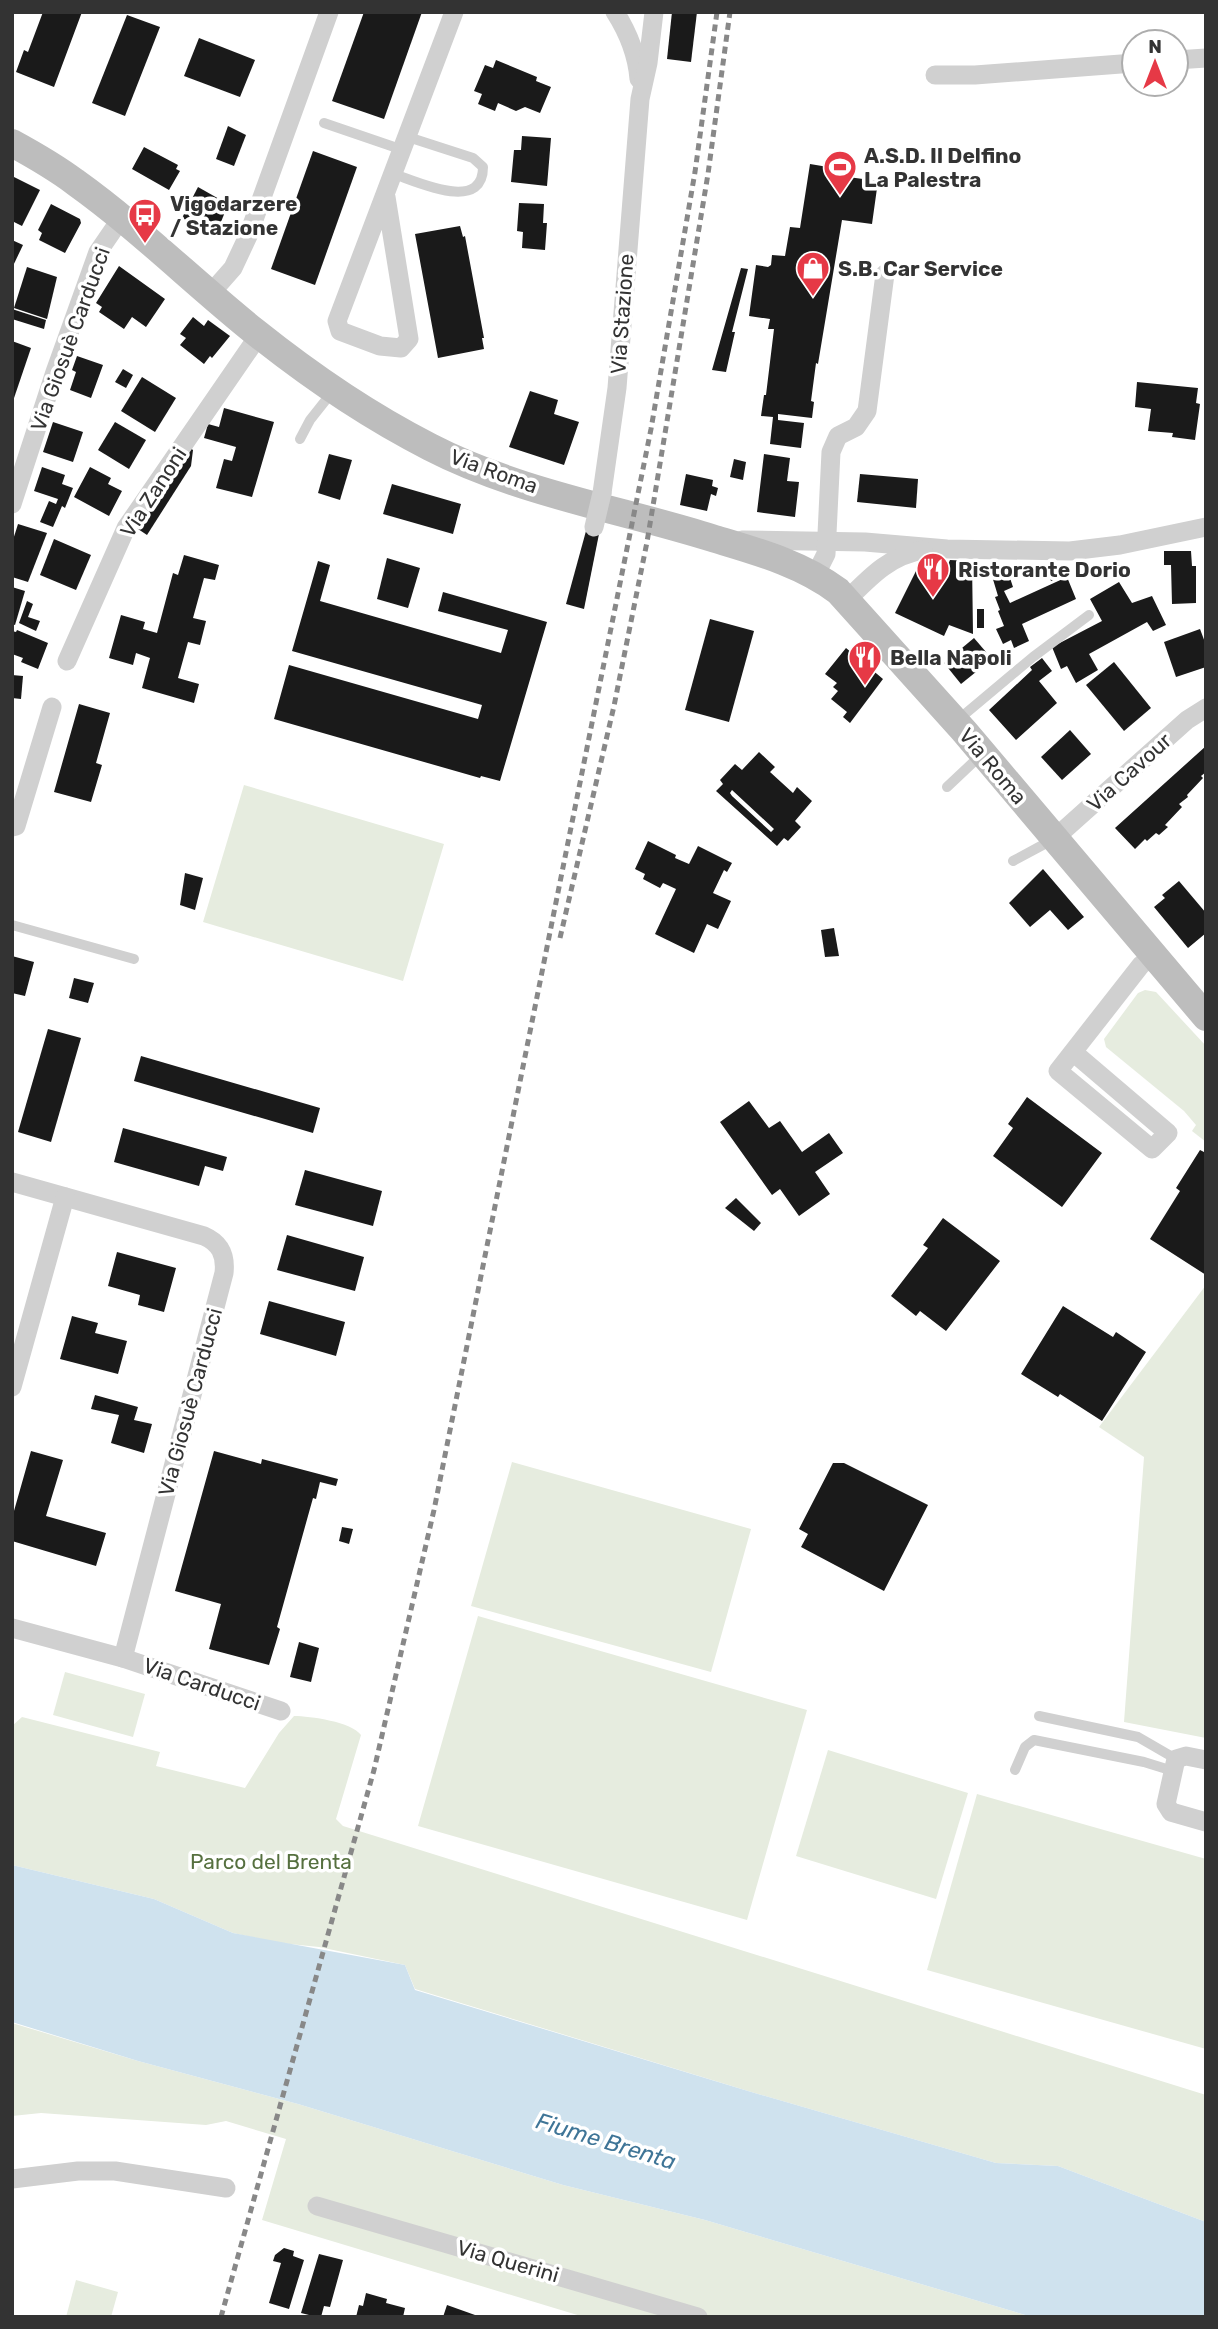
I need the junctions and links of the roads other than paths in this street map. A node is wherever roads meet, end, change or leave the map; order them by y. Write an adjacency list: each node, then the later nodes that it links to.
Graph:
1 (329, 12): 15 (street)
2 (454, 12): 10 (street)
3 (615, 12): 7 (street, Via Stazione)
4 (654, 12): 7 (street, Via Stazione)
5 (1120, 64): 6 (street)
6 (934, 75)
7 (640, 99): 20 (street, Via Stazione, bridge)
8 (324, 123): 10 (lane)
9 (12, 143): 13 (main road, Via Roma)
10 (406, 144): 11 (street); 11 (lane)
11 (394, 174): 12 (street)
12 (386, 197): 12 (street)
13 (122, 217): 15 (main road, Via Roma); 19 (street, Via Giosuè Carducci)
14 (885, 274): 23 (street)
15 (211, 292): 16 (main road, Via Roma)
16 (259, 335): 17 (main road, Via Roma); 28 (street, Via Zanoni)
17 (334, 390): 18 (lane); 22 (main road, Via Roma)
18 (300, 439)
19 (12, 504)
20 (594, 527)
21 (1206, 527): 24 (street)
22 (720, 540): 23 (street); 25 (main road, Via Roma)
23 (827, 541): 24 (street); 25 (street)
24 (933, 549): 26 (street)
25 (815, 576): 26 (main road, Via Roma)
26 (847, 600): 31 (main road, Via Roma)
27 (1089, 615): 31 (lane)
28 (67, 661)
29 (52, 707): 34 (street)
30 (1206, 708): 35 (street, Via Cavour)
31 (956, 722): 32 (main road, Via Roma)
32 (983, 753): 33 (lane); 35 (main road, Via Roma)
33 (947, 787)
34 (12, 827)
35 (1055, 838): 36 (lane); 38 (main road, Via Roma)
36 (1013, 861)
37 (12, 925): 39 (lane)
38 (1153, 956): 40 (main road, Via Roma); 41 (street)
39 (134, 960)
40 (1206, 1017)
41 (1073, 1052): 41 (street)
42 (12, 1182): 43 (street, Via Giosuè Carducci)
43 (65, 1197): 44 (street); 46 (street, Via Giosuè Carducci)
44 (12, 1387)
45 (12, 1628): 46 (street)
46 (123, 1658): 47 (street, Via Carducci)
47 (281, 1711)
48 (1039, 1716): 50 (lane)
49 (1206, 1760): 50 (street)
50 (1175, 1765): 51 (lane); 52 (street)
51 (1015, 1770)
52 (1206, 1822)
53 (12, 2179): 54 (street)
54 (226, 2188)
55 (317, 2206): 56 (street, Via Querini)
56 (698, 2317)

